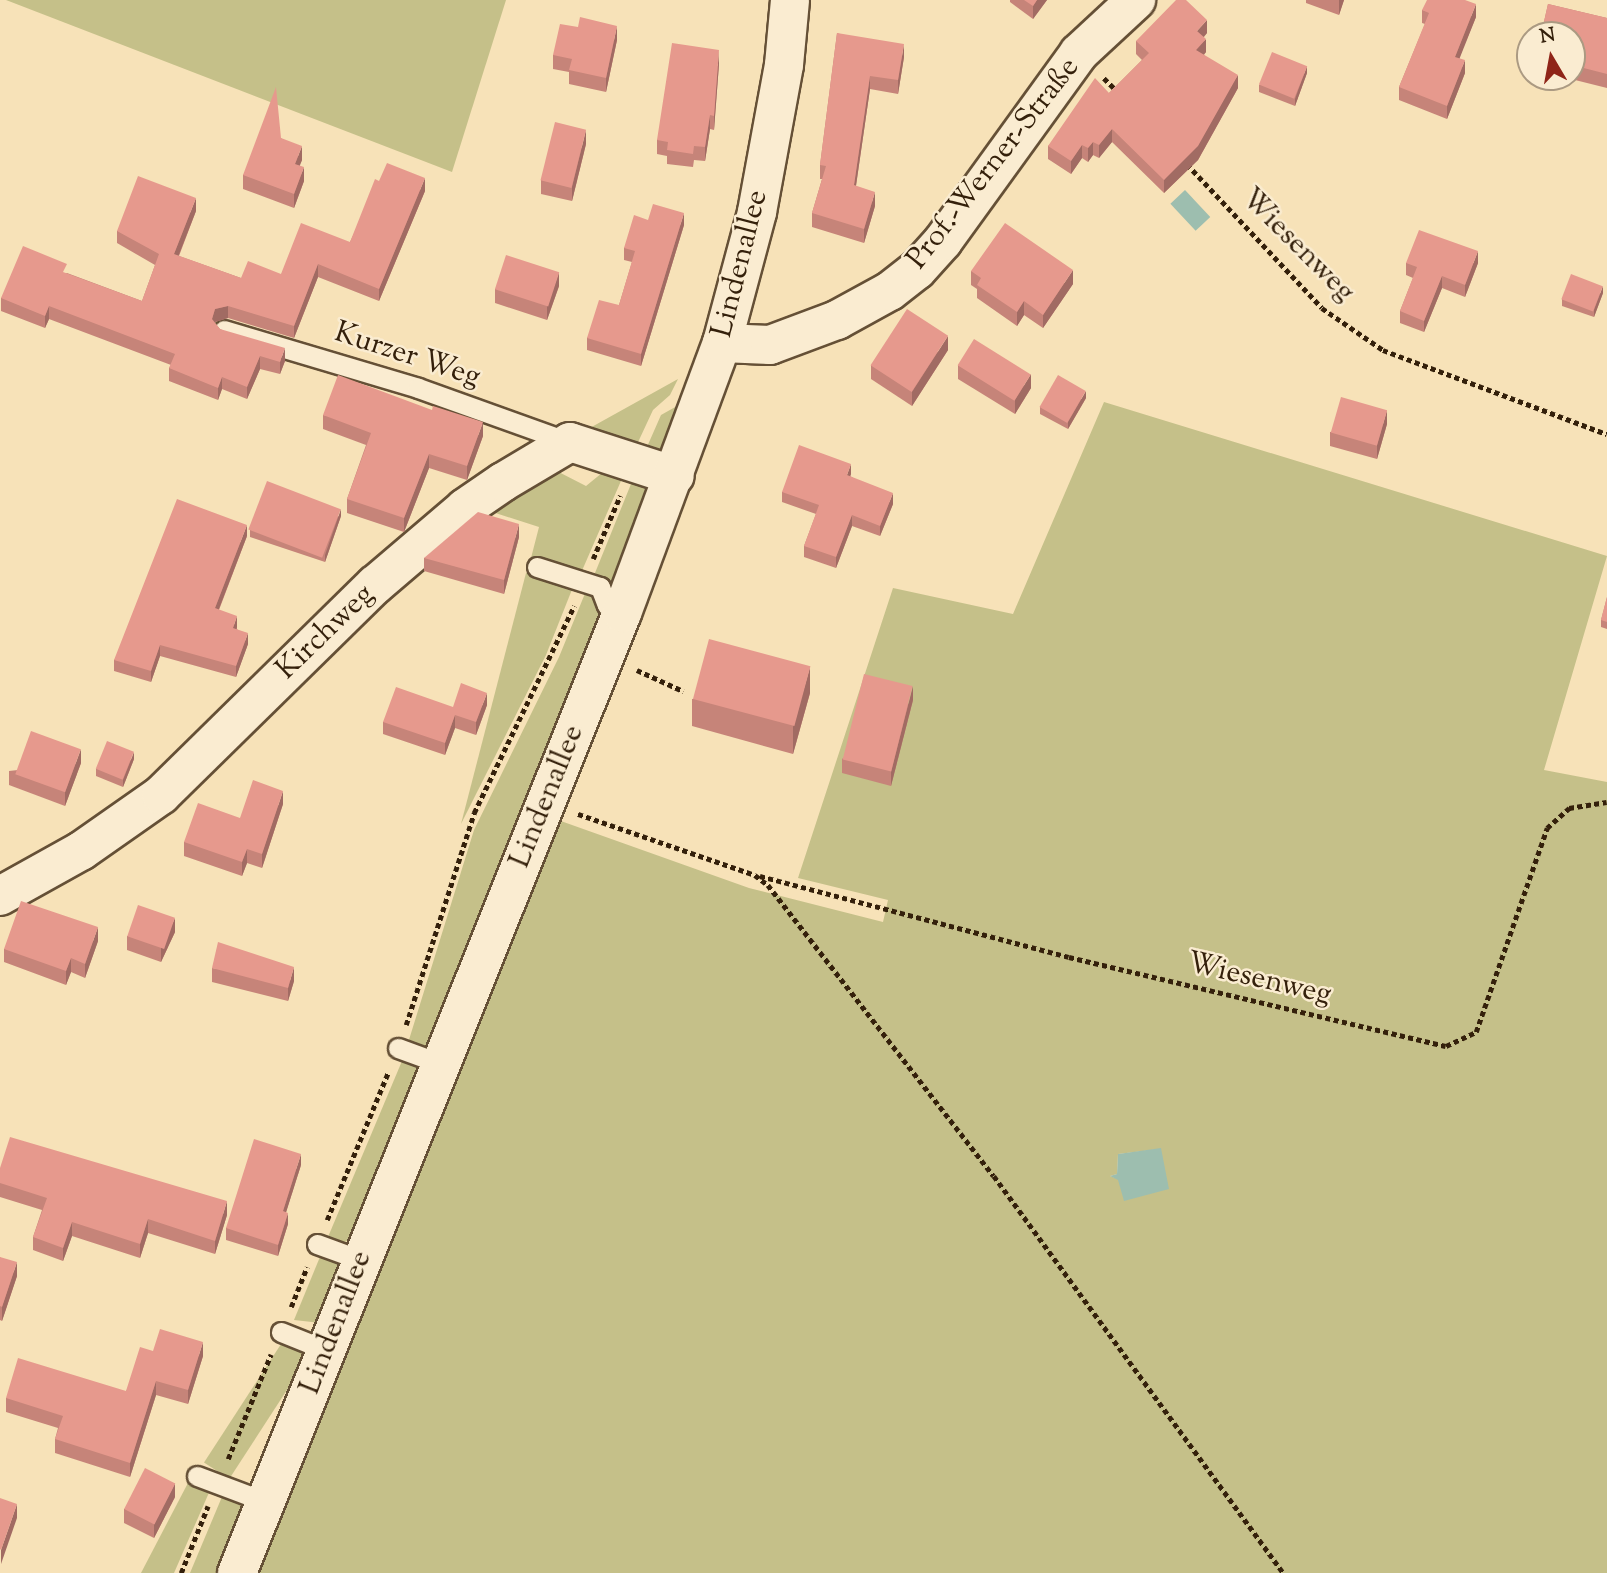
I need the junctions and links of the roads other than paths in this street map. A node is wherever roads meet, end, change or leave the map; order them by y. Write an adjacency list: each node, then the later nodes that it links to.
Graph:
1 (790, 0): 4 (street, Lindenallee)
2 (1136, 0): 4 (street, Prof.-Werner-Straße)
3 (224, 330): 5 (lane, Kurzer Weg)
4 (722, 343): 6 (street, Lindenallee)
5 (570, 442): 6 (street); 9 (street, Kirchweg)
6 (675, 476): 8 (street, Lindenallee)
7 (537, 567): 8 (lane)
8 (622, 613): 11 (street, Lindenallee)
9 (0, 896)
10 (398, 1048): 11 (lane)
11 (439, 1063): 13 (street, Lindenallee)
12 (317, 1244): 13 (lane)
13 (361, 1260): 15 (street, Lindenallee)
14 (281, 1332): 15 (lane)
15 (327, 1350): 17 (street, Lindenallee)
16 (197, 1476): 17 (lane)
17 (266, 1502): 18 (street, Lindenallee)
18 (237, 1573)

